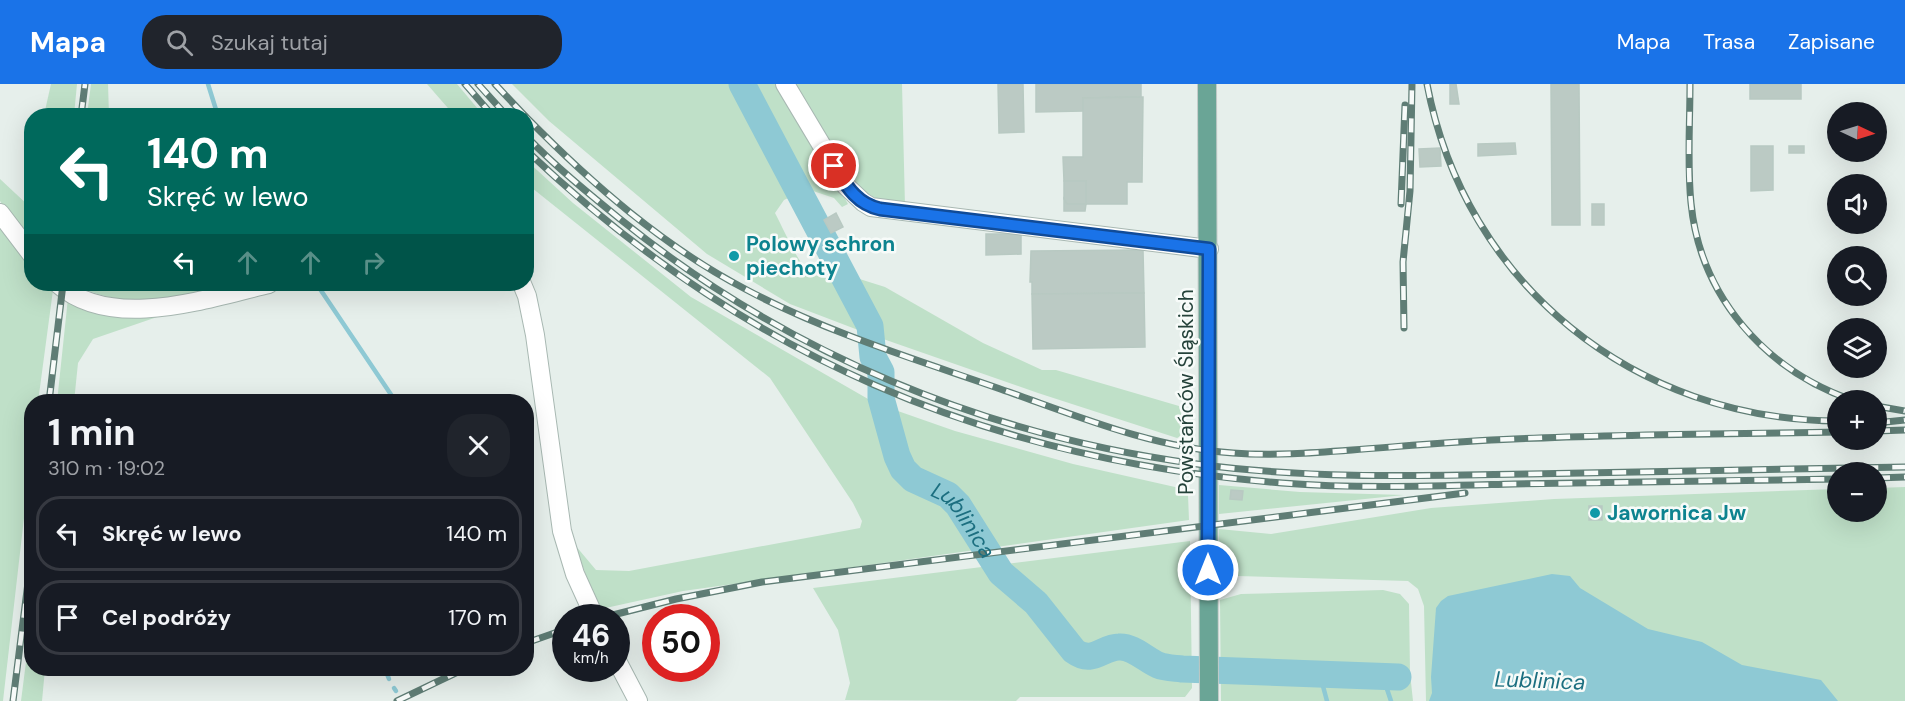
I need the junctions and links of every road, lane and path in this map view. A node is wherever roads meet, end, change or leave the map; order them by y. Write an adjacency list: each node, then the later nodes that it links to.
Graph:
1 (785, 84): 5 (street)
2 (1207, 84): 5 (main road, Powstańców Śląskich)
3 (0, 213): 4 (street)
4 (24, 244)
5 (1209, 249): 11 (main road, Powstańców Śląskich)
6 (69, 291): 7 (street)
7 (239, 291)
8 (525, 291): 9 (street)
9 (589, 604)
10 (628, 682): 12 (street)
11 (1209, 694)
12 (638, 701)

